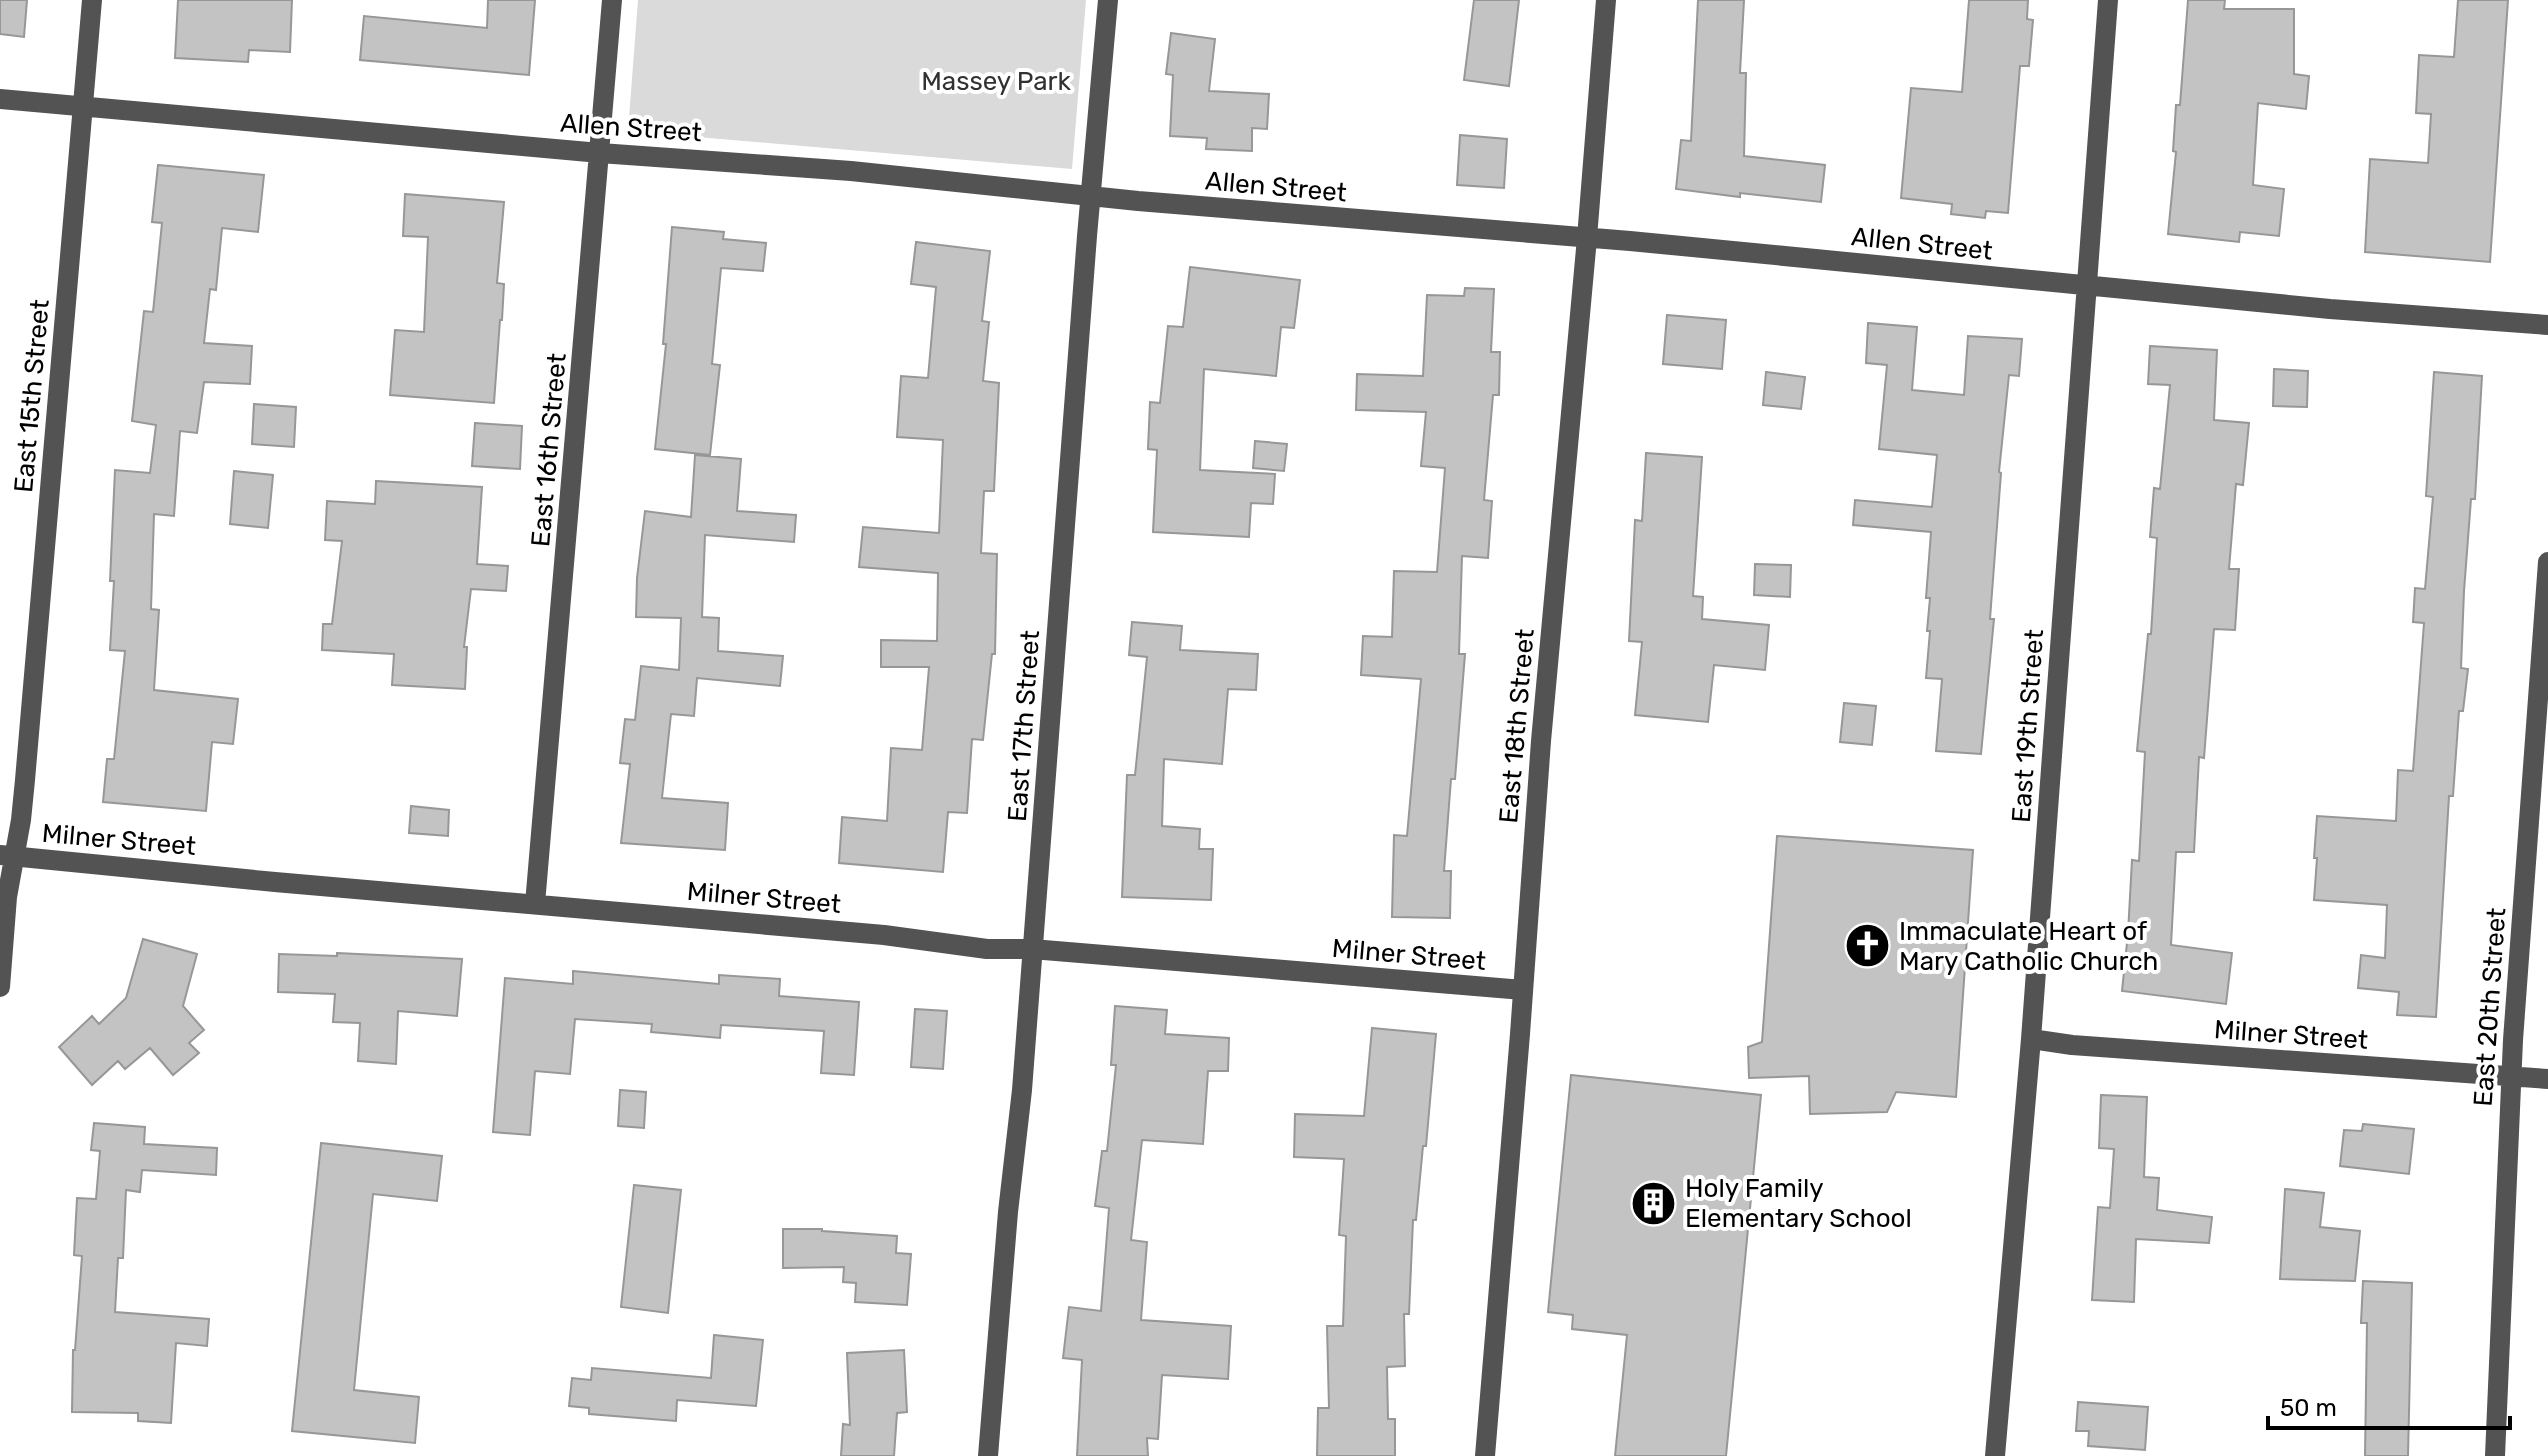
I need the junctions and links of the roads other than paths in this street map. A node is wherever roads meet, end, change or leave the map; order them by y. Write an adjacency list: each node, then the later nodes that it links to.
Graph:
1 (92, 0): 7 (street, East 15th Street)
2 (612, 0): 8 (street, East 16th Street)
3 (1108, 0): 9 (street, East 17th Street)
4 (1606, 0): 10 (street, East 18th Street)
5 (2108, 0): 11 (street, East 19th Street)
6 (0, 99): 7 (street, Allen Street)
7 (82, 107): 8 (street, Allen Street); 14 (street, East 15th Street)
8 (600, 153): 9 (street, Allen Street); 15 (street, East 16th Street)
9 (1092, 195): 10 (street, Allen Street); 16 (street, East 17th Street)
10 (1587, 238): 11 (street, Allen Street); 18 (street, East 18th Street)
11 (2088, 285): 12 (street, Allen Street); 19 (street, East 19th Street)
12 (2548, 325)
13 (2548, 562): 20 (street, East 20th Street)
14 (7, 855): 15 (street, Milner Street); 17 (street, East 15th Street)
15 (535, 904): 16 (street, Milner Street)
16 (1032, 949): 18 (street, Milner Street); 22 (street, East 17th Street)
17 (0, 987)
18 (1523, 990): 23 (street, East 18th Street)
19 (2031, 1039): 20 (street, Milner Street); 24 (street, East 19th Street)
20 (2511, 1076): 21 (street, Milner Street); 25 (street, East 20th Street)
21 (2548, 1079)
22 (988, 1456)
23 (1485, 1456)
24 (1995, 1456)
25 (2495, 1456)

